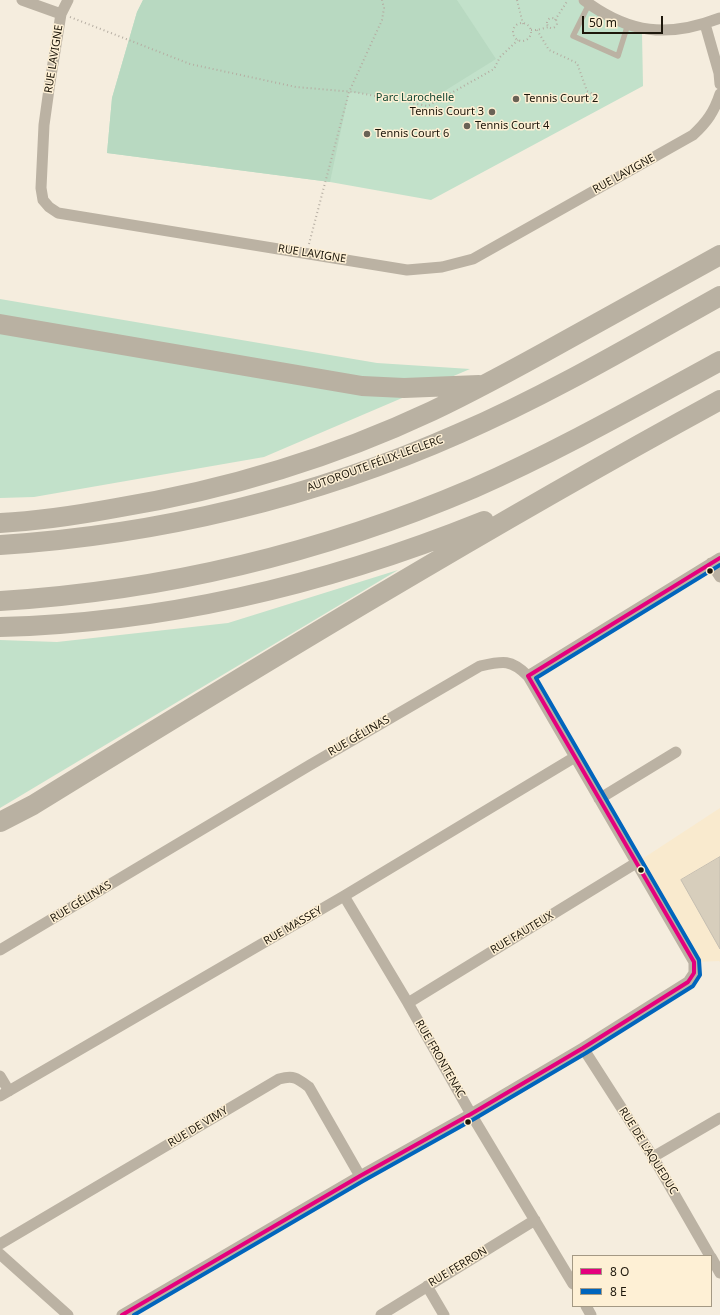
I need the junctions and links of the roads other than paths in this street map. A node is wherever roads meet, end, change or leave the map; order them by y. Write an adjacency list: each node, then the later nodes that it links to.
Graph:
1 (22, 0): 4 (street, RUE LAVIGNE)
2 (68, 0): 4 (street, RUE LAVIGNE)
3 (587, 2): 6 (street); 6 (lane)
4 (61, 14): 9 (street, RUE LAVIGNE)
5 (720, 18): 7 (street)
6 (628, 24): 7 (street)
7 (705, 24): 8 (street)
8 (720, 84)
9 (720, 94)
10 (720, 255): 14 (highway)
11 (720, 296): 18 (highway, AUTOROUTE FÉLIX-LECLERC)
12 (0, 324): 14 (highway)
13 (720, 361): 21 (highway)
14 (485, 385): 17 (highway)
15 (720, 400): 16 (highway)
16 (548, 495): 22 (highway); 27 (highway)
17 (0, 523)
18 (0, 545)
19 (716, 560): 20 (street); 23 (street)
20 (720, 577)
21 (0, 601)
22 (0, 627)
23 (528, 676): 25 (street); 30 (street, RUE GÉLINAS)
24 (676, 752): 26 (street)
25 (575, 757): 26 (street); 29 (street, RUE MASSEY)
26 (599, 799): 28 (street)
27 (0, 822)
28 (636, 863): 31 (street, RUE FAUTEUX); 32 (street)
29 (344, 896): 31 (street, RUE FRONTENAC); 34 (street, RUE MASSEY)
30 (0, 950)
31 (408, 1003): 35 (street, RUE FRONTENAC)
32 (583, 1048): 35 (street); 37 (street, RUE DE L'AQUEDUC)
33 (0, 1076): 34 (street)
34 (4, 1094)
35 (471, 1114): 38 (street); 39 (street, RUE FRONTENAC)
36 (720, 1118): 37 (street)
37 (653, 1157): 42 (street, RUE DE L'AQUEDUC)
38 (360, 1176): 40 (street, RUE DE VIMY); 48 (street)
39 (535, 1220): 45 (street, RUE FRONTENAC); 46 (street, RUE FERRON)
40 (0, 1244)
41 (0, 1254): 47 (street)
42 (710, 1255)
43 (712, 1259): 44 (street, RUE DE L'AQUEDUC)
44 (720, 1273)
45 (572, 1282)
46 (427, 1286): 49 (street, RUE FERRON); 50 (street)
47 (68, 1315)
48 (122, 1315)
49 (381, 1315)
50 (444, 1315)

